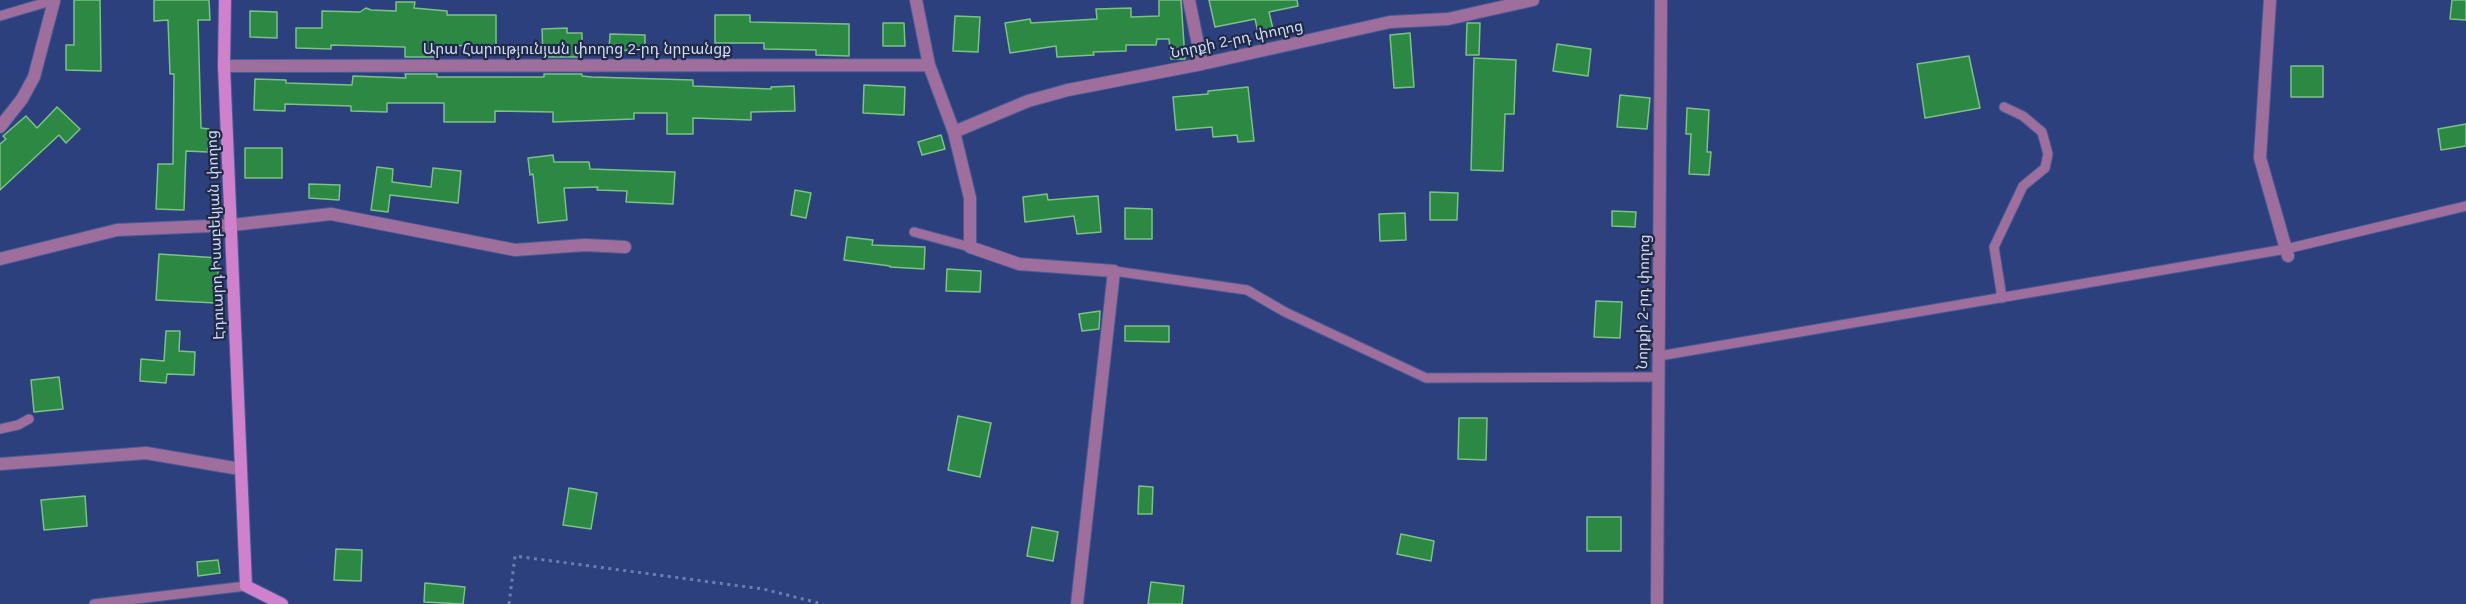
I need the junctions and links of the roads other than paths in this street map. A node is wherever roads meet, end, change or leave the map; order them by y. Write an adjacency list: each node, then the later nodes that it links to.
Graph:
1 (54, 0): 8 (lane); 13 (street)
2 (225, 0): 11 (main road, Էդուարդ Իսաբեկյան փողոց)
3 (916, 0): 10 (street)
4 (1189, 0): 9 (street)
5 (1533, 0): 9 (street, Նորքի 2-րդ փողոց)
6 (1661, 0): 24 (street, Նորքի 2-րդ փողոց)
7 (2270, 0): 20 (street)
8 (0, 16)
9 (1202, 64): 14 (street, Նորքի 2-րդ փողոց)
10 (929, 65): 11 (street, Արա Հարությունյան փողոց 2-րդ նրբանցք); 14 (street)
11 (224, 66): 16 (main road, Էդուարդ Իսաբեկյան փողոց)
12 (2004, 107): 23 (lane)
13 (0, 127)
14 (954, 132): 19 (street)
15 (2466, 206): 20 (lane)
16 (232, 225): 18 (street); 21 (street); 29 (main road, Էդուարդ Իսաբեկյան փողոց)
17 (914, 232): 19 (lane)
18 (625, 247)
19 (970, 247): 22 (street)
20 (2287, 253): 23 (lane)
21 (0, 259)
22 (1114, 271): 25 (lane); 33 (street)
23 (2002, 298): 24 (lane)
24 (1659, 356): 25 (street, Նորքի 2-րդ փողոց)
25 (1658, 377): 34 (street, Նորքի 2-րդ փողոց)
26 (29, 419): 27 (lane)
27 (0, 429)
28 (0, 464): 29 (street)
29 (240, 469): 30 (main road, Էդուարդ Իսաբեկյան փողոց)
30 (246, 586): 31 (lane); 32 (main road)
31 (94, 604)
32 (282, 604)
33 (1077, 604)
34 (1657, 604)

